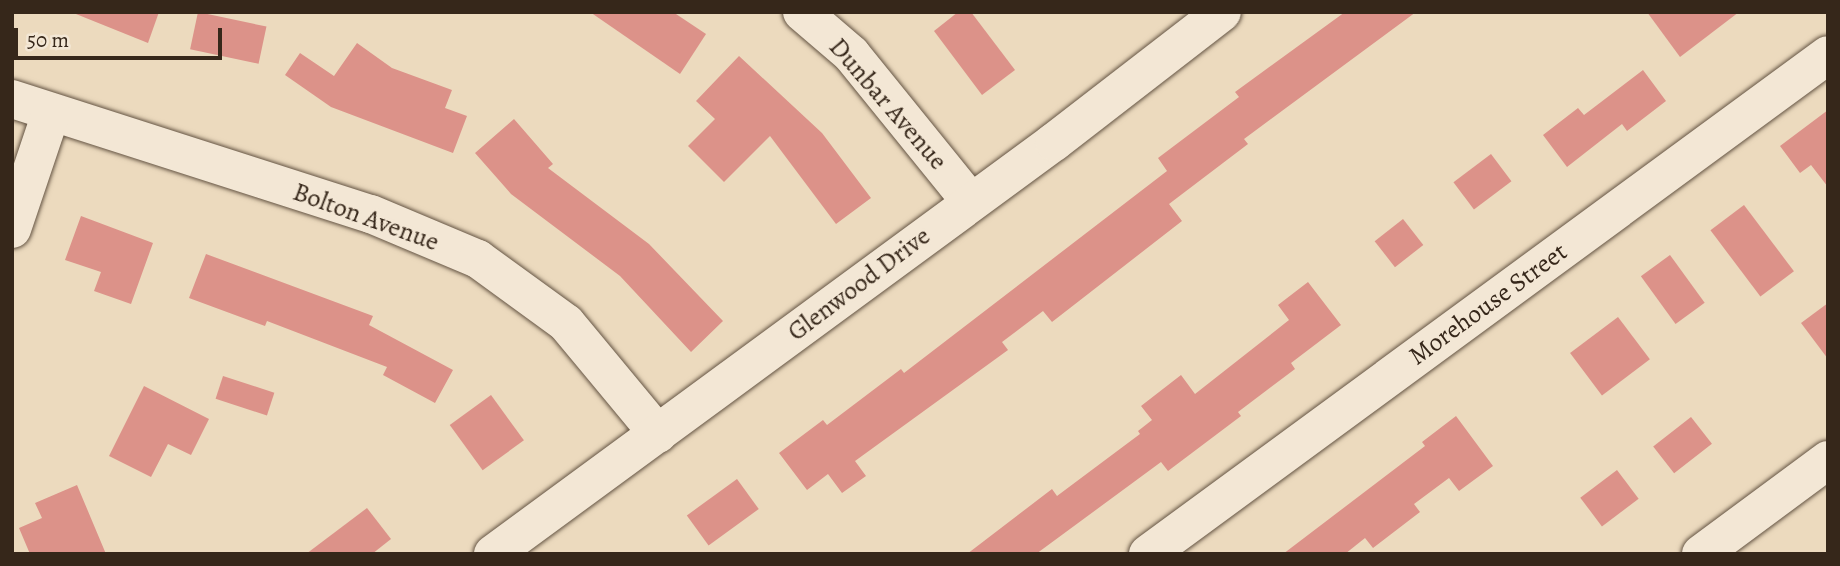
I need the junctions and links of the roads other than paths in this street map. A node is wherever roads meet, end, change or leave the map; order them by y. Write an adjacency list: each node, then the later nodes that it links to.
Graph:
1 (802, 12): 6 (street, Dunbar Avenue)
2 (1222, 12): 6 (street, Glenwood Drive)
3 (1828, 55): 11 (street, Morehouse Street)
4 (12, 99): 5 (street, Bolton Avenue)
5 (51, 113): 7 (street); 8 (street, Bolton Avenue)
6 (970, 201): 8 (street, Glenwood Drive)
7 (12, 229)
8 (658, 434): 10 (street, Glenwood Drive)
9 (1828, 460): 12 (street)
10 (493, 554)
11 (1148, 554)
12 (1701, 554)

